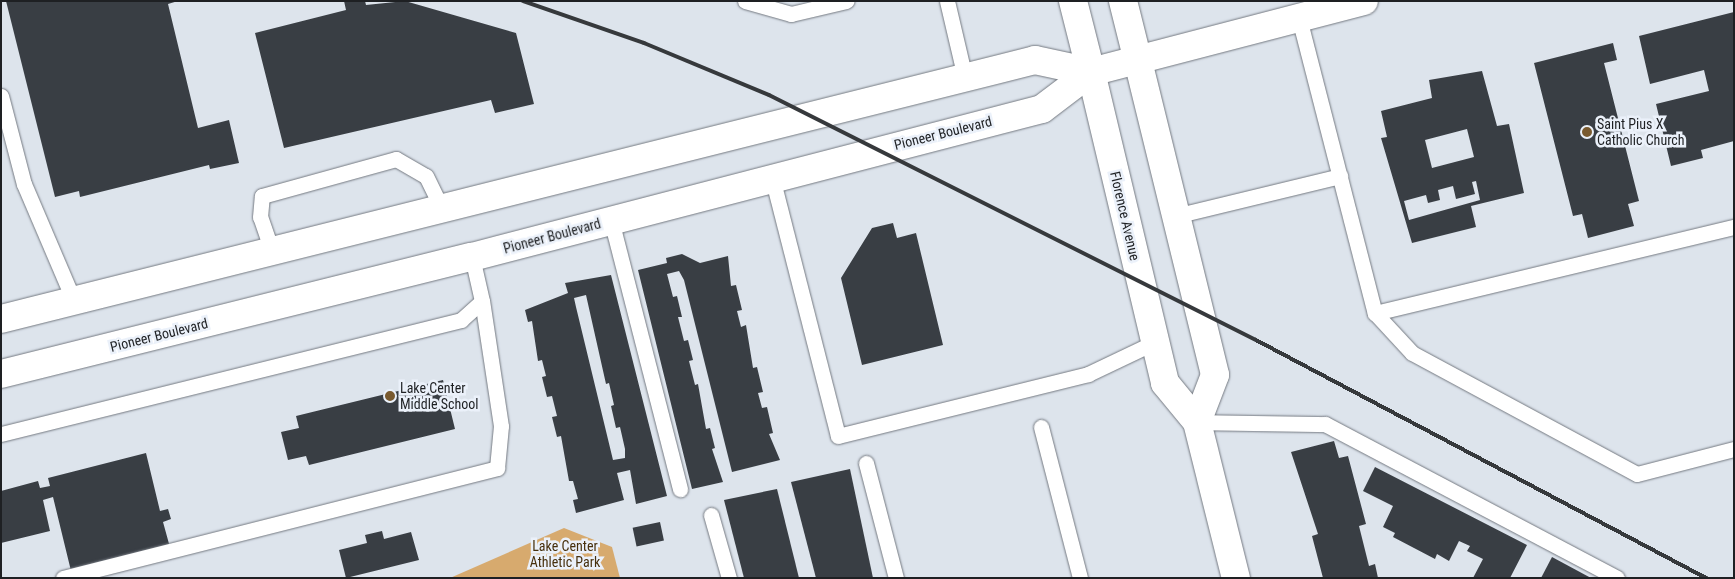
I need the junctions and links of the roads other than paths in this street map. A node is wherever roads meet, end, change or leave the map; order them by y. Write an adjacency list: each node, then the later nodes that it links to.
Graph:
1 (746, 1): 2 (lane)
2 (846, 1)
3 (948, 1): 10 (lane)
4 (1073, 1): 9 (main road, Florence Avenue)
5 (1123, 1): 8 (main road)
6 (1364, 1): 7 (main road, Pioneer Boulevard)
7 (1299, 18): 8 (main road, Pioneer Boulevard); 12 (lane)
8 (1138, 61): 9 (main road, Pioneer Boulevard); 15 (main road)
9 (1091, 72): 10 (main road, Pioneer Boulevard); 13 (main road, Pioneer Boulevard); 24 (main road, Florence Avenue)
10 (965, 78): 14 (main road, Pioneer Boulevard)
11 (1, 96): 20 (lane)
12 (1340, 176): 15 (lane); 22 (lane)
13 (772, 177): 16 (main road, Pioneer Boulevard); 24 (lane)
14 (442, 209): 18 (main road, Pioneer Boulevard); 18 (lane)
15 (1175, 216): 26 (main road)
16 (611, 220): 19 (main road, Pioneer Boulevard); 31 (lane)
17 (1734, 227): 22 (lane)
18 (272, 251): 20 (main road, Pioneer Boulevard)
19 (472, 257): 21 (lane); 25 (main road, Pioneer Boulevard)
20 (74, 301): 23 (main road, Pioneer Boulevard)
21 (482, 301): 28 (lane); 33 (lane)
22 (1375, 314): 29 (lane)
23 (1, 319)
24 (1155, 342): 26 (main road, Florence Avenue)
25 (1, 374)
26 (1197, 422): 37 (main road, Florence Avenue); 38 (lane)
27 (1041, 426): 36 (lane)
28 (1, 434)
29 (1734, 449)
30 (866, 463): 35 (lane)
31 (680, 489)
32 (711, 515): 34 (lane)
33 (63, 578)
34 (729, 578)
35 (896, 578)
36 (1080, 578)
37 (1236, 578)
38 (1617, 578)

